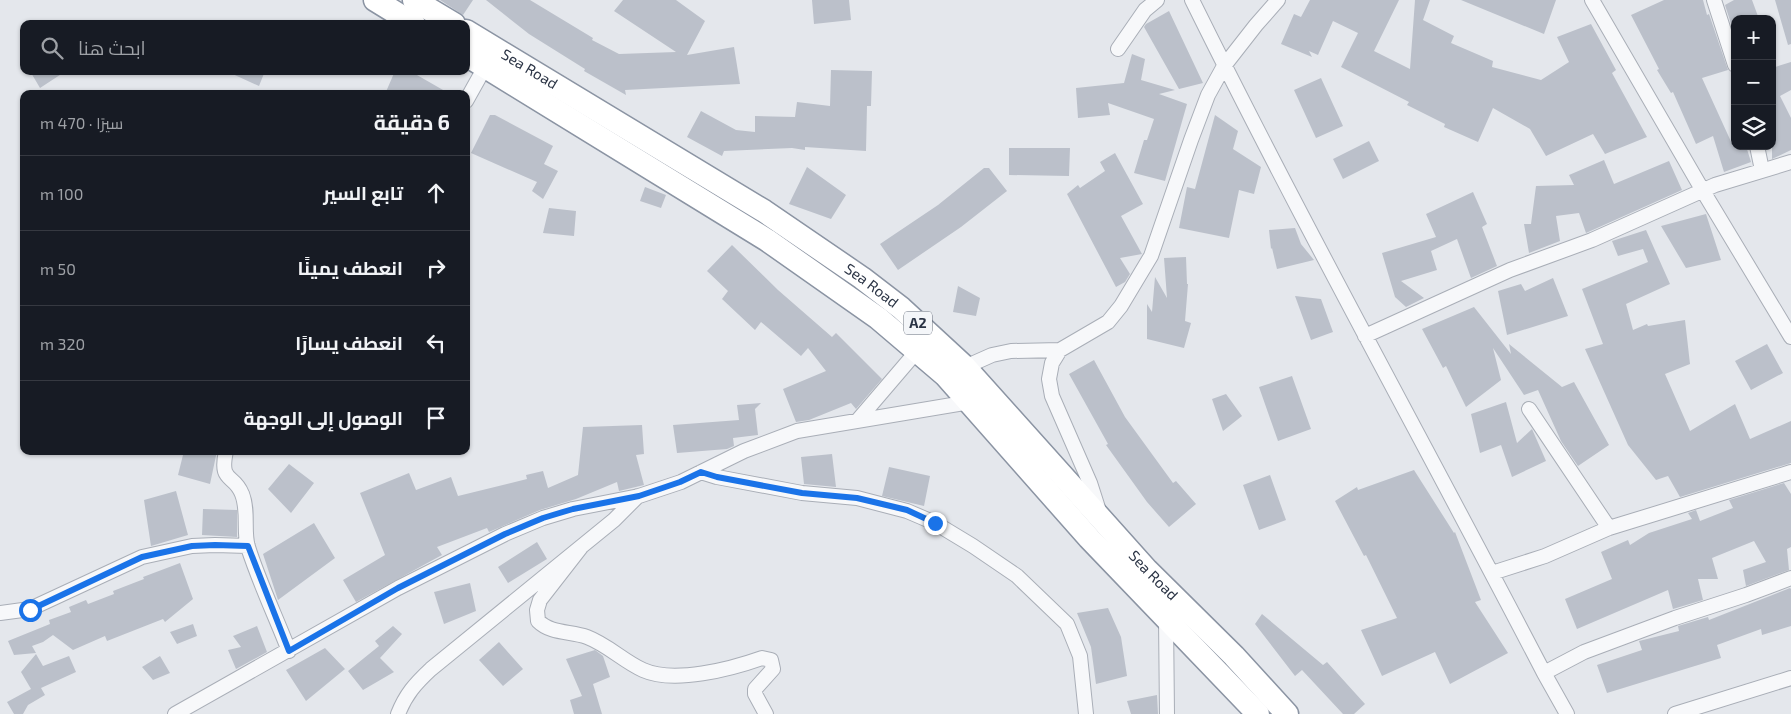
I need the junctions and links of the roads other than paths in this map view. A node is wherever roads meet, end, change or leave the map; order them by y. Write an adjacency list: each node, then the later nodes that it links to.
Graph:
1 (374, 0): 8 (highway)
2 (414, 0): 9 (highway)
3 (1157, 0): 11 (street)
4 (1192, 0): 14 (street)
5 (1278, 0): 14 (street)
6 (1592, 0): 20 (street)
7 (1714, 0): 13 (street)
8 (407, 20)
9 (447, 20)
10 (470, 33): 25 (highway, Sea Road / A2)
11 (1118, 49)
12 (470, 58): 15 (highway, Sea Road / A2)
13 (1733, 60)
14 (1224, 66): 21 (street); 23 (street)
15 (485, 67): 16 (street); 24 (highway, Sea Road / A2)
16 (470, 94)
17 (1758, 150): 19 (street)
18 (1791, 162): 19 (street)
19 (1762, 170): 20 (street)
20 (1703, 191): 21 (street); 22 (street)
21 (1365, 336): 37 (street)
22 (1791, 337)
23 (1060, 350): 25 (street); 33 (street)
24 (917, 351): 26 (highway, Sea Road / A2); 28 (street)
25 (965, 367): 33 (highway, Sea Road / A2)
26 (970, 402): 28 (street); 40 (highway, Sea Road / A2)
27 (1529, 409): 34 (street)
28 (858, 420): 30 (street)
29 (226, 455): 35 (street)
30 (701, 472): 32 (street); 47 (street)
31 (1791, 472): 34 (street)
32 (639, 496): 36 (street); 41 (street)
33 (1101, 517): 50 (highway, Sea Road / A2)
34 (1609, 528): 37 (street)
35 (248, 546): 39 (street); 41 (street)
36 (582, 546): 45 (street); 46 (street)
37 (1492, 573): 42 (street)
38 (1791, 578): 42 (street)
39 (0, 613)
40 (1166, 619): 48 (street); 49 (highway, Sea Road / A2)
41 (289, 651): 44 (street)
42 (1544, 673): 51 (street)
43 (1791, 678): 52 (street)
44 (175, 714)
45 (398, 714)
46 (766, 714)
47 (1086, 714)
48 (1167, 714)
49 (1258, 714)
50 (1287, 714)
51 (1567, 714)
52 (1675, 714)

